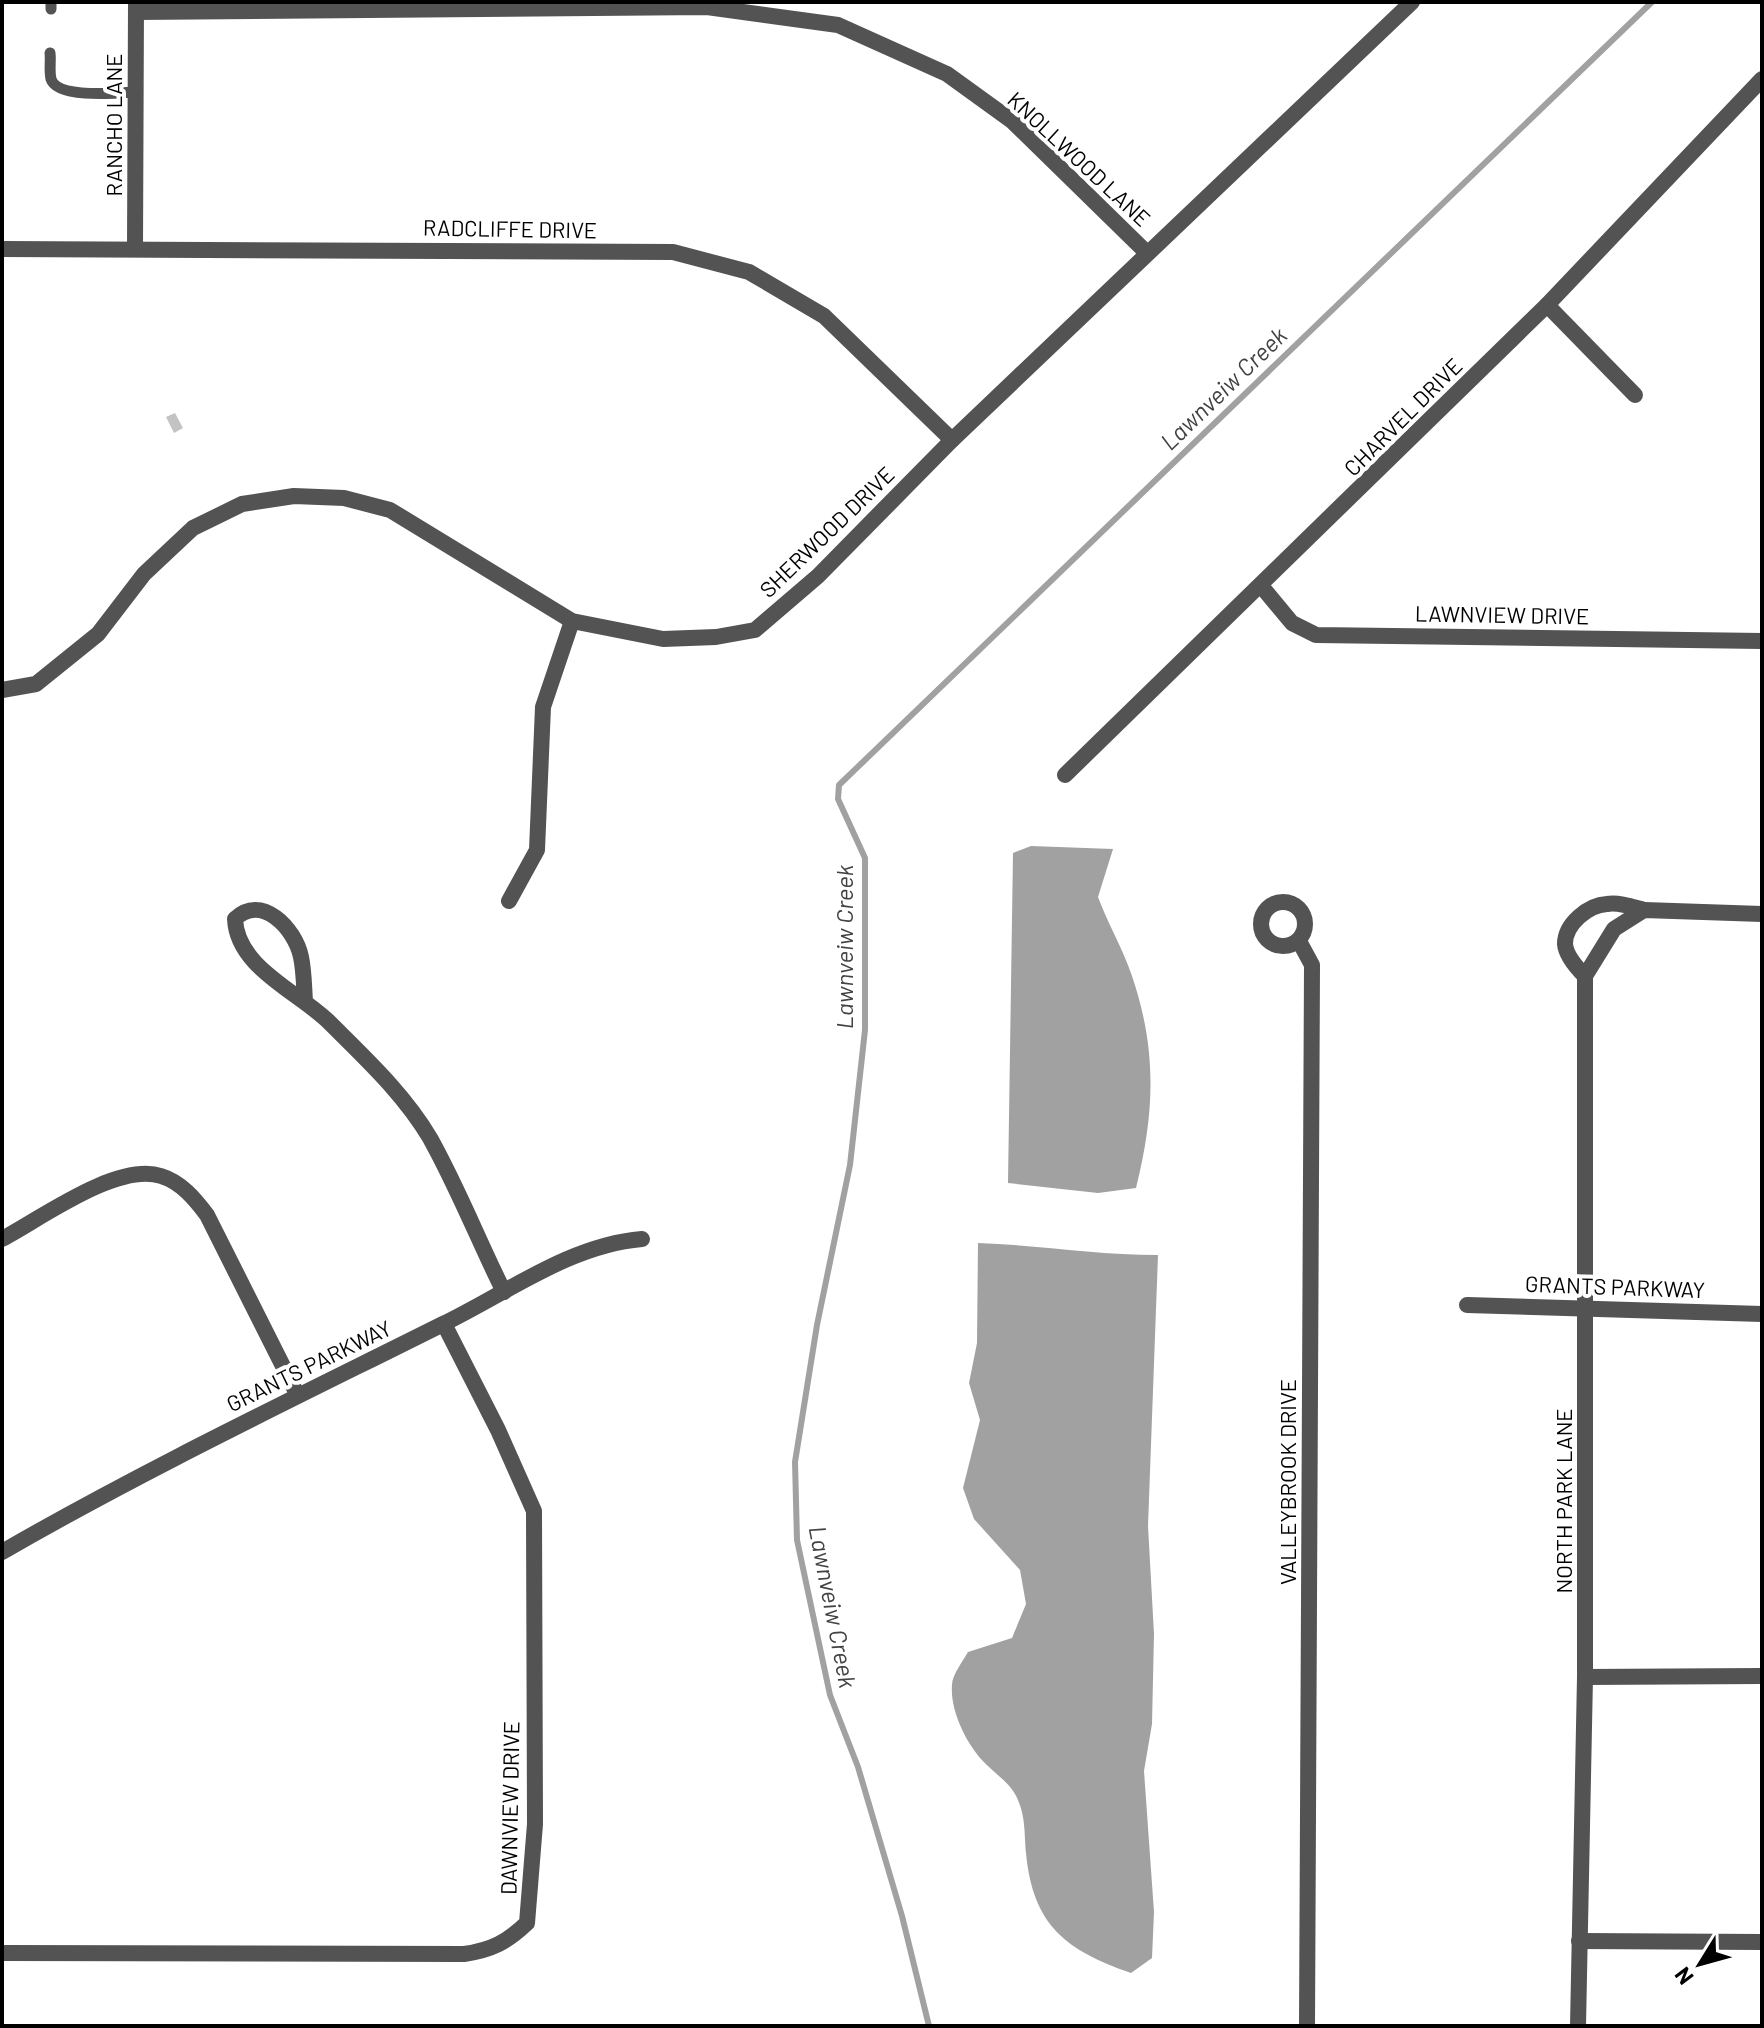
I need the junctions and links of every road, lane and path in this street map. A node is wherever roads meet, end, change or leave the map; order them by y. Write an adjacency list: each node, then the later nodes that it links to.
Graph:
1 (1412, 2): 8 (street, SHERWOOD DRIVE)
2 (136, 7): 5 (street, RANCHO LANE); 8 (street, KNOLLWOOD LANE)
3 (50, 53): 5 (lane)
4 (1762, 79): 9 (street, CHARVEL DRIVE)
5 (136, 92): 6 (street, RANCHO LANE)
6 (135, 247): 7 (street, RADCLIFFE DRIVE); 11 (street, RADCLIFFE DRIVE)
7 (2, 249)
8 (1147, 253): 11 (street, SHERWOOD DRIVE)
9 (1547, 305): 10 (street); 12 (street, CHARVEL DRIVE)
10 (1635, 395)
11 (952, 440): 13 (street, SHERWOOD DRIVE)
12 (1262, 587): 14 (street, LAWNVIEW DRIVE); 16 (street, CHARVEL DRIVE)
13 (572, 621): 15 (street, SHERWOOD DRIVE); 17 (street)
14 (1762, 641)
15 (2, 690)
16 (1065, 775)
17 (509, 901)
18 (1644, 910): 19 (street); 21 (street); 21 (street)
19 (1762, 914)
20 (1299, 941): 37 (street, VALLEYBROOK DRIVE)
21 (1585, 976): 27 (street, NORTH PARK LANE)
22 (305, 1001): 22 (street); 25 (street)
23 (2, 1239): 30 (street)
24 (642, 1239): 25 (street, GRANTS PARKWAY)
25 (504, 1292): 29 (street, GRANTS PARKWAY)
26 (1467, 1305): 27 (street, GRANTS PARKWAY)
27 (1587, 1307): 28 (street, GRANTS PARKWAY); 33 (street, NORTH PARK LANE)
28 (1762, 1314)
29 (444, 1324): 30 (street, GRANTS PARKWAY); 36 (street, DAWNVIEW DRIVE)
30 (297, 1394): 31 (street, GRANTS PARKWAY)
31 (2, 1552)
32 (1762, 1676): 33 (street)
33 (1585, 1677): 34 (street, NORTH PARK LANE)
34 (1579, 1941): 35 (street); 38 (street, NORTH PARK LANE)
35 (1762, 1942)
36 (2, 1953)
37 (1307, 2026)
38 (1578, 2026)

